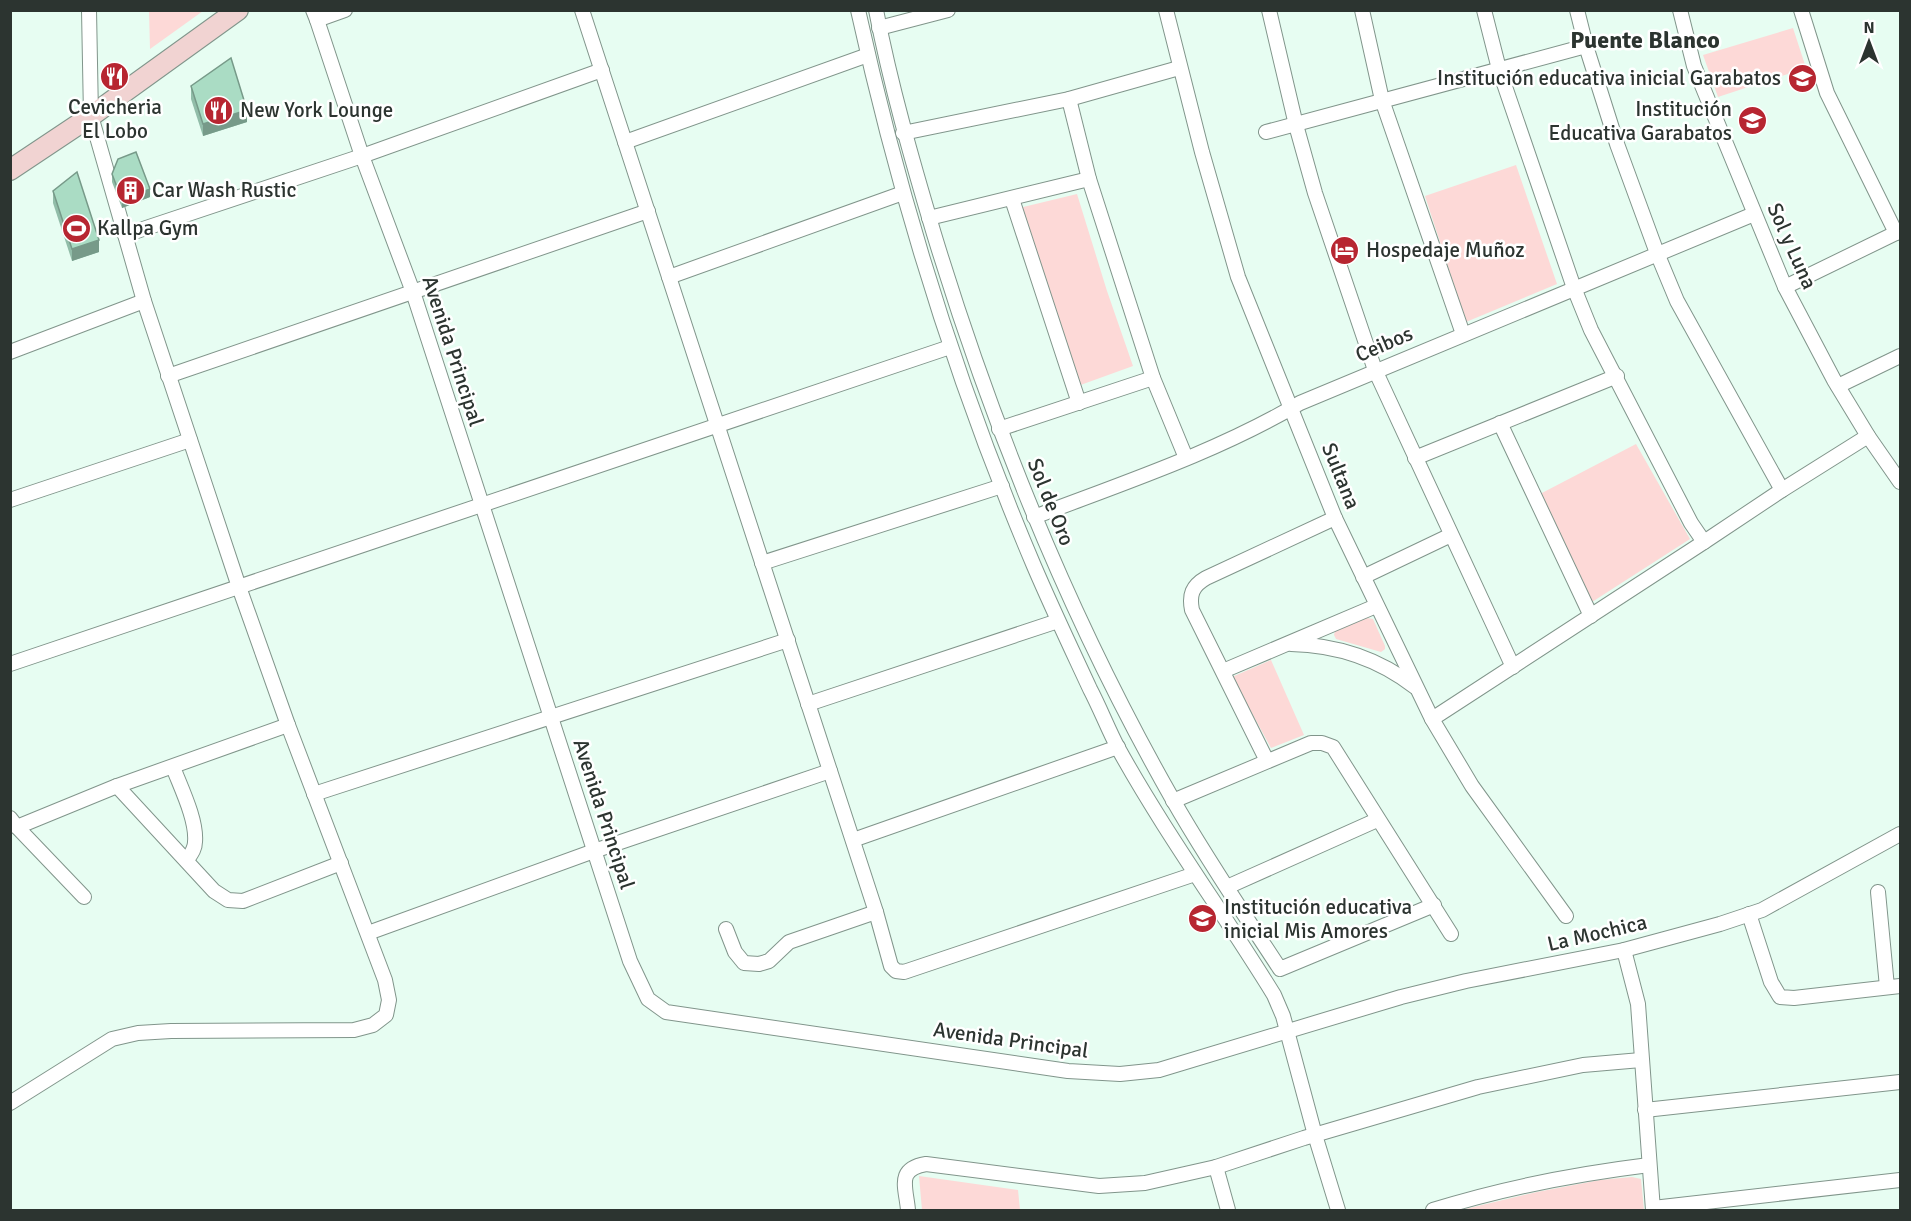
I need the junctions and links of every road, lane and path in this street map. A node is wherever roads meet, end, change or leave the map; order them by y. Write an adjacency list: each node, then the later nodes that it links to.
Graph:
1 (89, 10): 24 (street)
2 (238, 10): 24 (main road)
3 (345, 10): 15 (street)
4 (582, 10): 21 (street)
5 (858, 10): 18 (street)
6 (876, 10): 16 (street, Sol de Oro)
7 (948, 10): 16 (street)
8 (1166, 10): 19 (street, Sultana)
9 (1269, 10): 25 (street)
10 (1362, 10): 23 (street)
11 (1484, 10): 20 (street)
12 (1577, 10): 17 (street)
13 (1680, 10): 35 (street, Sol y Luna)
14 (1801, 10): 37 (street)
15 (315, 15): 29 (street, Avenida Principal)
16 (879, 28): 27 (street, Sol de Oro)
17 (1586, 46): 20 (street); 39 (street)
18 (868, 56): 28 (street); 32 (street)
19 (1179, 68): 22 (street); 55 (street, Sultana)
20 (1498, 69): 23 (street); 42 (street)
21 (602, 70): 28 (street); 29 (street)
22 (1069, 99): 27 (street); 31 (street)
23 (1382, 100): 25 (street); 45 (street)
24 (91, 116): 30 (main road); 38 (street)
25 (1296, 126): 26 (street); 49 (street)
26 (1266, 132)
27 (903, 133): 36 (street, Sol de Oro)
28 (625, 142): 34 (street)
29 (362, 156): 38 (street); 43 (street, Avenida Principal)
30 (10, 170)
31 (1089, 179): 33 (street); 52 (street)
32 (903, 193): 40 (street); 46 (street)
33 (1012, 199): 36 (street); 54 (street)
34 (648, 211): 40 (street); 43 (street)
35 (1754, 214): 39 (street, Ceibos); 41 (street, Sol y Luna)
36 (929, 218): 58 (street, Sol de Oro)
37 (1898, 232): 41 (street)
38 (125, 235): 44 (street)
39 (1657, 253): 42 (street, Ceibos); 65 (street)
40 (669, 277): 57 (street)
41 (1785, 287): 53 (street, Sol y Luna)
42 (1574, 288): 45 (street, Ceibos); 51 (street)
43 (412, 292): 50 (street); 67 (street, Avenida Principal)
44 (144, 301): 47 (street); 50 (street)
45 (1463, 334): 49 (street, Ceibos)
46 (950, 347): 57 (street); 64 (street)
47 (10, 352)
48 (1900, 356): 53 (street)
49 (1375, 370): 55 (street, Ceibos); 61 (street)
50 (168, 376): 60 (street)
51 (1617, 376): 56 (street); 71 (street)
52 (1153, 378): 54 (street); 62 (street)
53 (1838, 386): 59 (street, Sol y Luna)
54 (1079, 403): 58 (street)
55 (1291, 408): 62 (street, Ceibos); 69 (street, Sultana)
56 (1500, 423): 61 (street); 76 (street)
57 (717, 426): 67 (street); 72 (street)
58 (999, 429): 68 (street, Sol de Oro)
59 (1868, 436): 63 (street, Sol y Luna); 65 (street)
60 (190, 440): 66 (street); 74 (street)
61 (1415, 458): 70 (street)
62 (1186, 459): 68 (street, Ceibos)
63 (1899, 476)
64 (1002, 486): 72 (street); 77 (street)
65 (1782, 490): 71 (street)
66 (10, 500)
67 (482, 505): 74 (street); 85 (street, Avenida Principal)
68 (1034, 517): 94 (street, Sol de Oro)
69 (1335, 518): 73 (street, Sultana); 82 (street)
70 (1451, 535): 73 (street); 81 (street)
71 (1704, 542): 76 (street)
72 (762, 563): 78 (street)
73 (1363, 577): 75 (street, Sultana)
74 (239, 586): 80 (street); 87 (street)
75 (1376, 606): 79 (street); 83 (street, Sultana)
76 (1591, 616): 81 (street)
77 (1058, 621): 84 (street); 88 (street)
78 (788, 640): 84 (street); 85 (street)
79 (1286, 644): 82 (street); 83 (street)
80 (10, 664)
81 (1513, 667): 86 (street)
82 (1223, 671): 89 (street)
83 (1418, 689): 86 (street, Sultana)
84 (808, 704): 91 (street)
85 (551, 718): 93 (street); 99 (street, Avenida Principal)
86 (1432, 719): 109 (street, Sultana)
87 (288, 725): 90 (street); 93 (street)
88 (1118, 747): 98 (street); 102 (street)
89 (1267, 761): 94 (street); 95 (street)
90 (173, 767): 92 (street); 100 (street)
91 (830, 771): 98 (street); 99 (street)
92 (117, 786): 96 (street); 100 (street)
93 (314, 794): 101 (street)
94 (1173, 801): 103 (street, Sol de Oro)
95 (1377, 820): 103 (street); 106 (street)
96 (14, 823): 105 (street)
97 (1900, 834): 108 (street, La Mochica)
98 (853, 840): 107 (street)
99 (594, 851): 111 (street); 115 (street, Avenida Principal)
100 (187, 860): 101 (street)
101 (341, 863): 111 (street)
102 (1195, 874): 107 (street); 115 (street)
103 (1227, 887): 106 (street, Sol de Oro)
104 (1878, 892): 114 (street)
105 (84, 897)
106 (1434, 905): 112 (street)
107 (876, 912): 110 (street)
108 (1749, 914): 113 (street, La Mochica); 114 (street)
109 (1566, 916)
110 (726, 928)
111 (368, 933): 118 (street)
112 (1451, 934)
113 (1624, 950): 115 (street, La Mochica); 116 (street)
114 (1894, 986)
115 (1287, 1032): 120 (street)
116 (1641, 1060): 119 (street); 120 (street)
117 (1900, 1082): 119 (street)
118 (10, 1103)
119 (1645, 1110): 121 (street)
120 (1315, 1135): 122 (street); 128 (street)
121 (1649, 1166): 124 (street); 125 (street)
122 (1216, 1167): 126 (street); 127 (street)
123 (1900, 1180): 125 (street)
124 (1440, 1209)
125 (1653, 1209)
126 (908, 1210)
127 (1228, 1210)
128 (1338, 1210)

